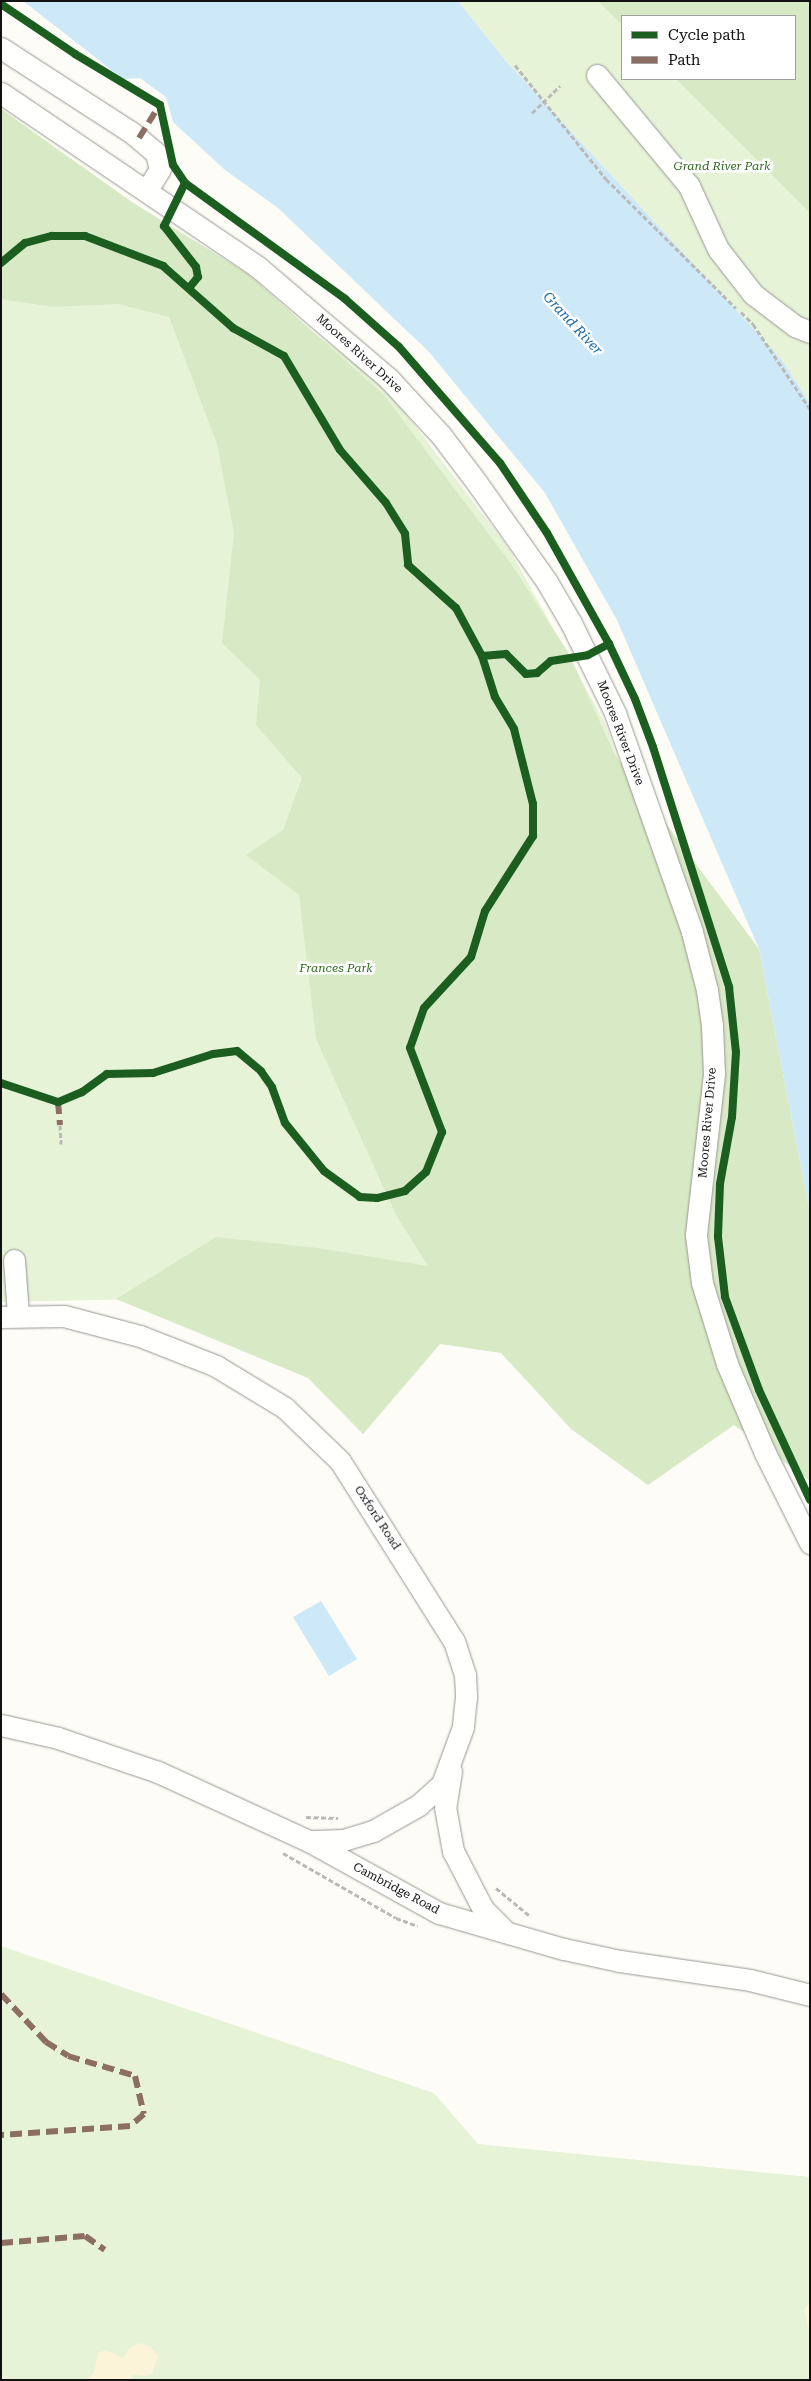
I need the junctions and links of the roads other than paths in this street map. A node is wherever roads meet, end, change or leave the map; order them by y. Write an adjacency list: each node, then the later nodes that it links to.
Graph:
1 (1, 48): 4 (street)
2 (597, 75): 5 (street)
3 (1, 93): 4 (street, Moores River Drive)
4 (147, 190): 8 (street, Moores River Drive)
5 (810, 332)
6 (14, 1260): 7 (street)
7 (10, 1316): 10 (street, Oxford Road)
8 (810, 1543)
9 (1, 1725): 11 (street, Cambridge Road)
10 (453, 1761): 11 (street, Oxford Road); 12 (street, Oxford Road)
11 (309, 1842): 12 (street, Cambridge Road)
12 (507, 1933): 13 (street, Cambridge Road)
13 (810, 1996)

